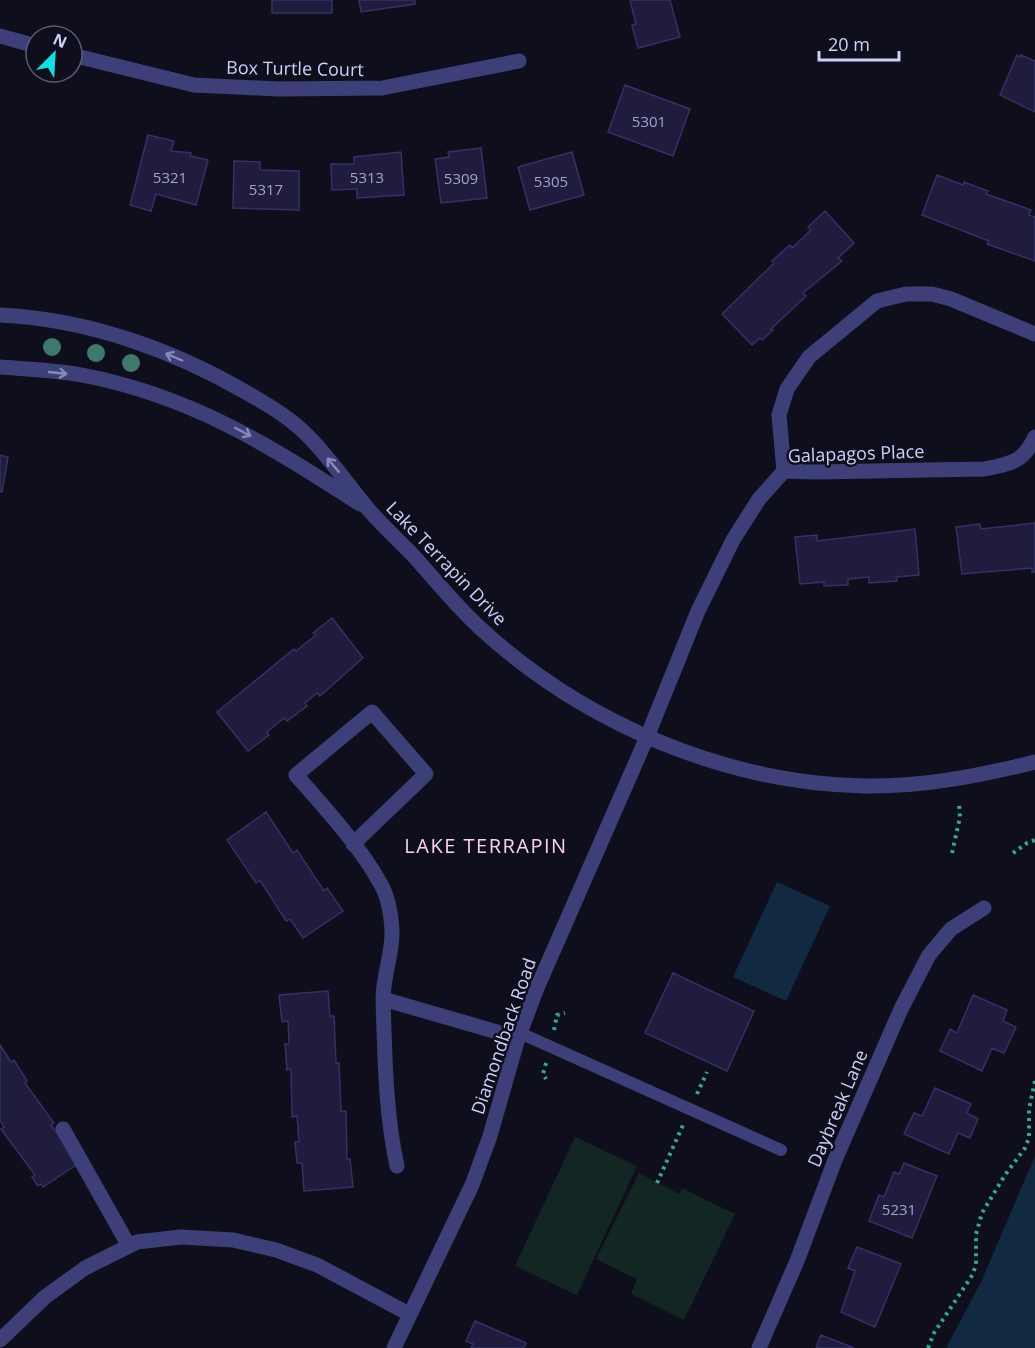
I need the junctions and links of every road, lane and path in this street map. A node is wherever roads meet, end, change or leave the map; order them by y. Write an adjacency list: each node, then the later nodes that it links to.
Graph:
1 (0, 36): 2 (street)
2 (24, 43)
3 (84, 58): 4 (street, Box Turtle Court)
4 (519, 61)
5 (0, 315): 10 (street, Lake Terrapin Drive, one-way to 5)
6 (1035, 334): 9 (street)
7 (0, 367): 10 (street, Lake Terrapin Drive, one-way to 10)
8 (1035, 437): 9 (street, Galapagos Place)
9 (784, 471): 11 (street, Galapagos Place)
10 (370, 511): 11 (street, Lake Terrapin Drive)
11 (647, 737): 12 (street, Lake Terrapin Drive); 20 (street, Diamondback Road)
12 (1035, 762)
13 (959, 803): 16 (path)
14 (1035, 840): 17 (path)
15 (353, 844): 15 (street); 19 (street)
16 (952, 853)
17 (1013, 853)
18 (984, 908): 29 (street, Daybreak Lane)
19 (383, 999): 20 (street); 24 (street)
20 (519, 1036): 23 (lane); 26 (street, Diamondback Road)
21 (1035, 1082): 30 (path)
22 (63, 1129): 25 (street)
23 (781, 1150)
24 (396, 1166)
25 (129, 1246): 26 (street); 27 (street)
26 (409, 1314): 28 (street, Diamondback Road)
27 (0, 1340)
28 (394, 1348)
29 (759, 1348)
30 (928, 1348)

